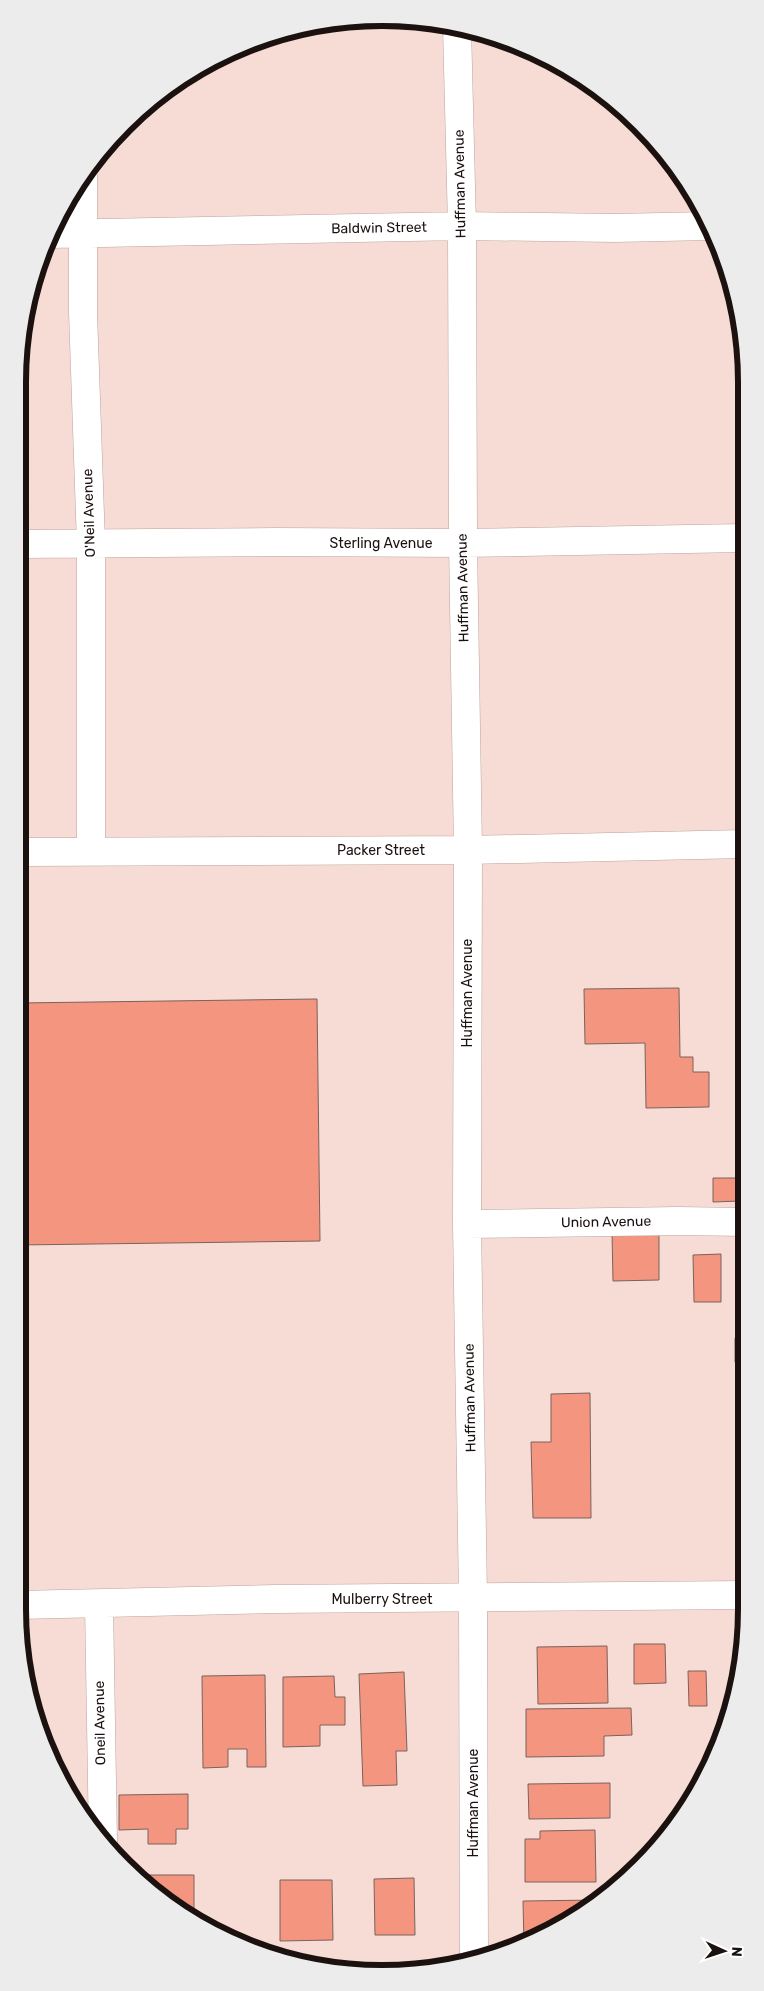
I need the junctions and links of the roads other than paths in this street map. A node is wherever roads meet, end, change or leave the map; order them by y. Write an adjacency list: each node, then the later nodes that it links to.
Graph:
1 (457, 34): 3 (street, Huffman Avenue)
2 (83, 189): 6 (street, O'Neil Avenue)
3 (462, 226): 4 (street, Baldwin Street); 6 (street, Baldwin Street); 8 (street, Huffman Avenue)
4 (702, 226)
5 (59, 234): 6 (street, Baldwin Street)
6 (82, 234): 10 (street, O'Neil Avenue)
7 (738, 538): 8 (street, Sterling Avenue)
8 (462, 543): 10 (street, Sterling Avenue); 12 (street, Huffman Avenue)
9 (26, 544): 10 (street, Sterling Avenue)
10 (91, 544): 13 (street, O'Neil Avenue)
11 (738, 844): 12 (street, Packer Street)
12 (468, 850): 13 (street, Packer Street); 16 (street, Huffman Avenue)
13 (91, 851): 14 (street, Packer Street)
14 (26, 852)
15 (738, 1222): 16 (street, Union Avenue)
16 (467, 1224): 18 (street, Huffman Avenue)
17 (738, 1595): 18 (street, Mulberry Street)
18 (473, 1598): 19 (street, Mulberry Street); 22 (street, Huffman Avenue)
19 (99, 1604): 20 (street, Mulberry Street); 21 (street, Oneil Avenue)
20 (26, 1605)
21 (103, 1829)
22 (474, 1953)

